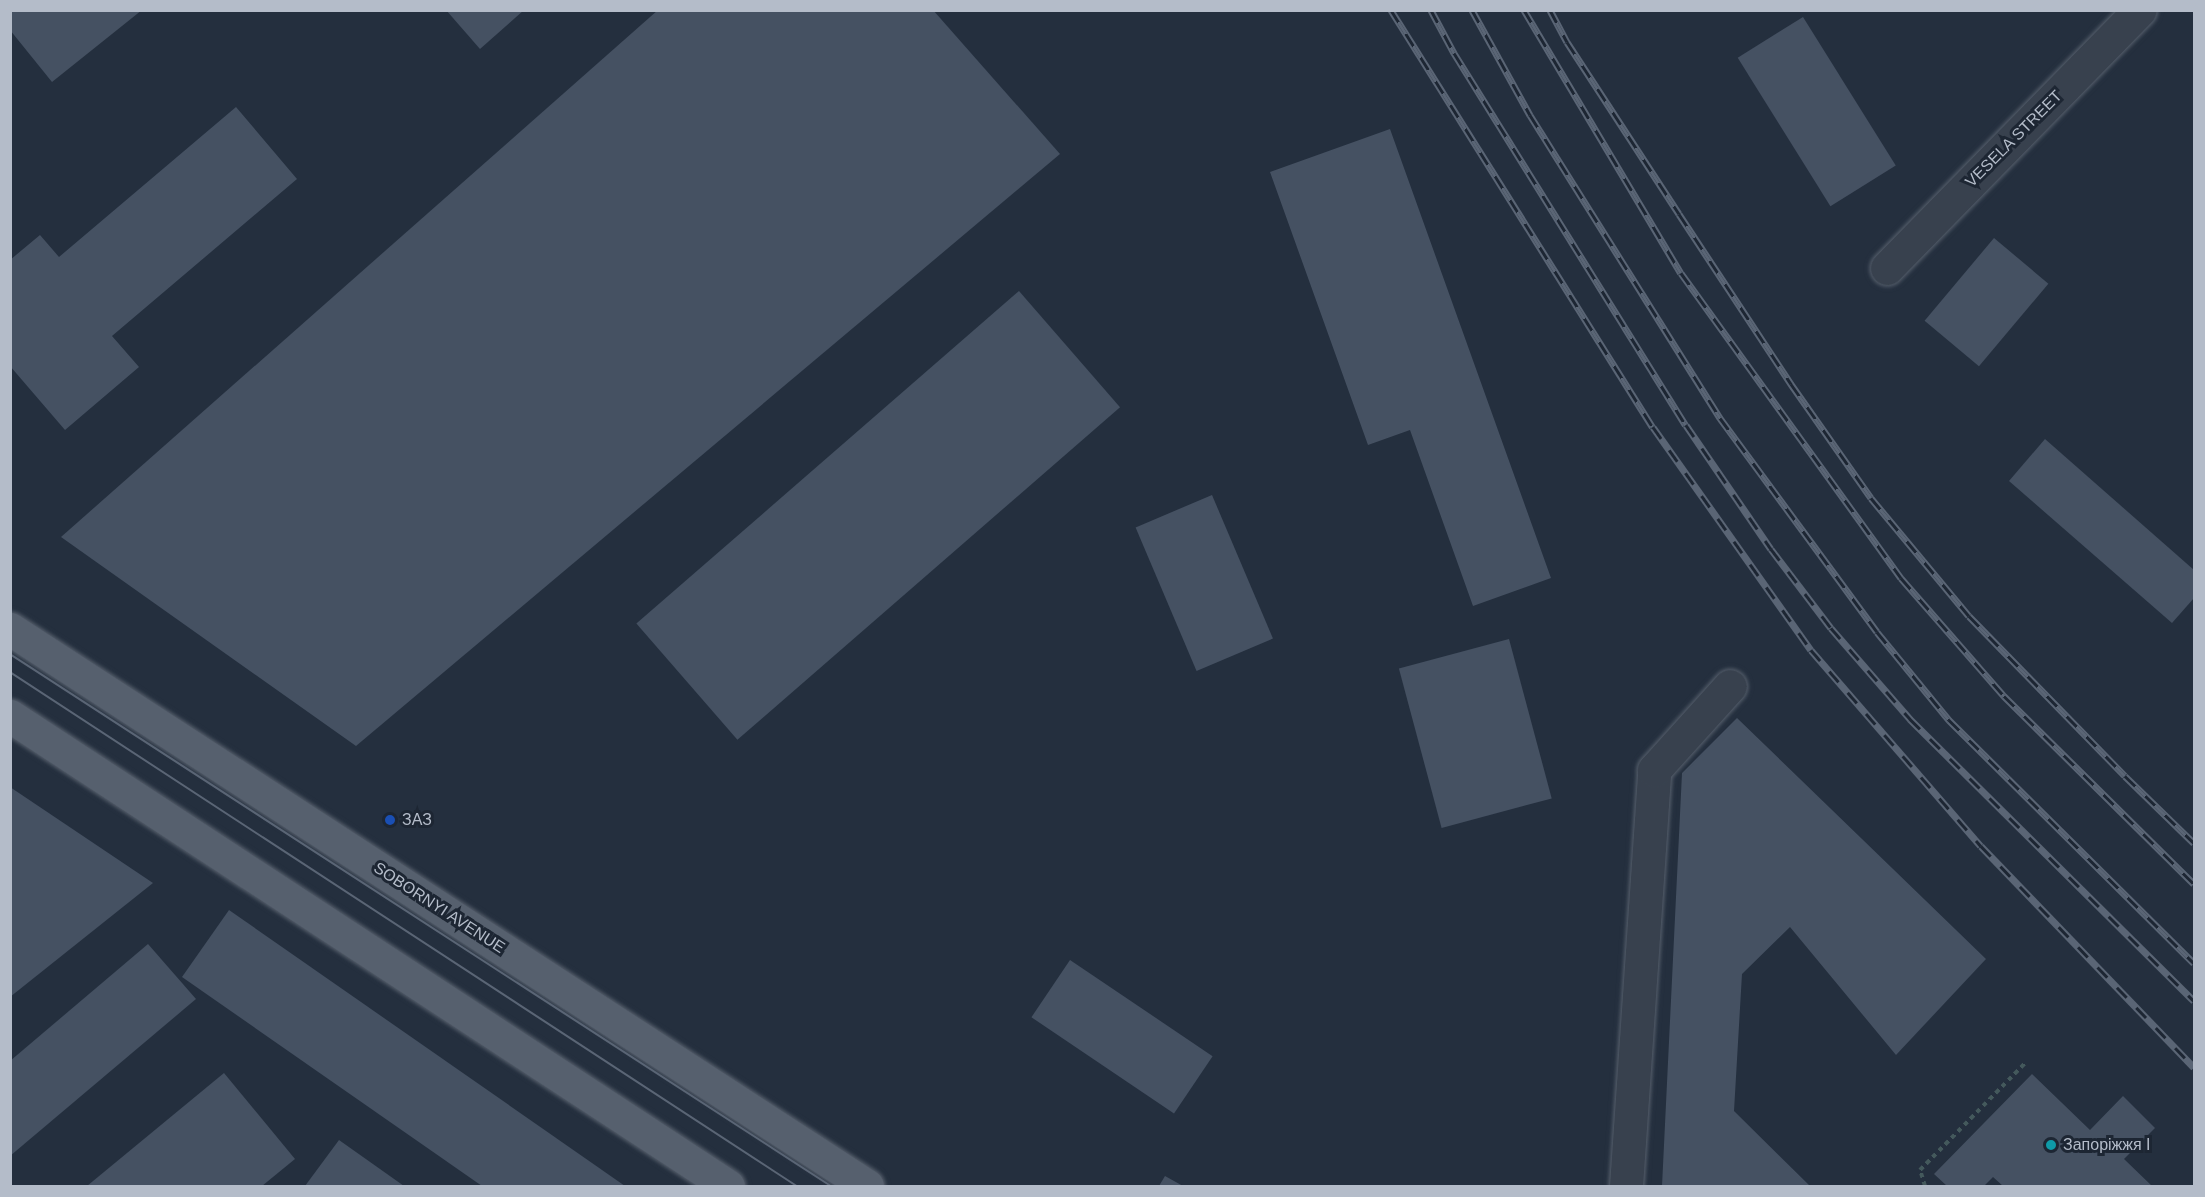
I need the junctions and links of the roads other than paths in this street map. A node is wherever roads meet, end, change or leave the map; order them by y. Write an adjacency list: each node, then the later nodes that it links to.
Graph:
1 (2140, 10): 2 (street, VESELA STREET)
2 (1887, 268)
3 (10, 629): 7 (main road, SOBORNYI AVENUE)
4 (1730, 686): 8 (street)
5 (10, 716): 6 (main road)
6 (728, 1186)
7 (867, 1186)
8 (1626, 1186)

